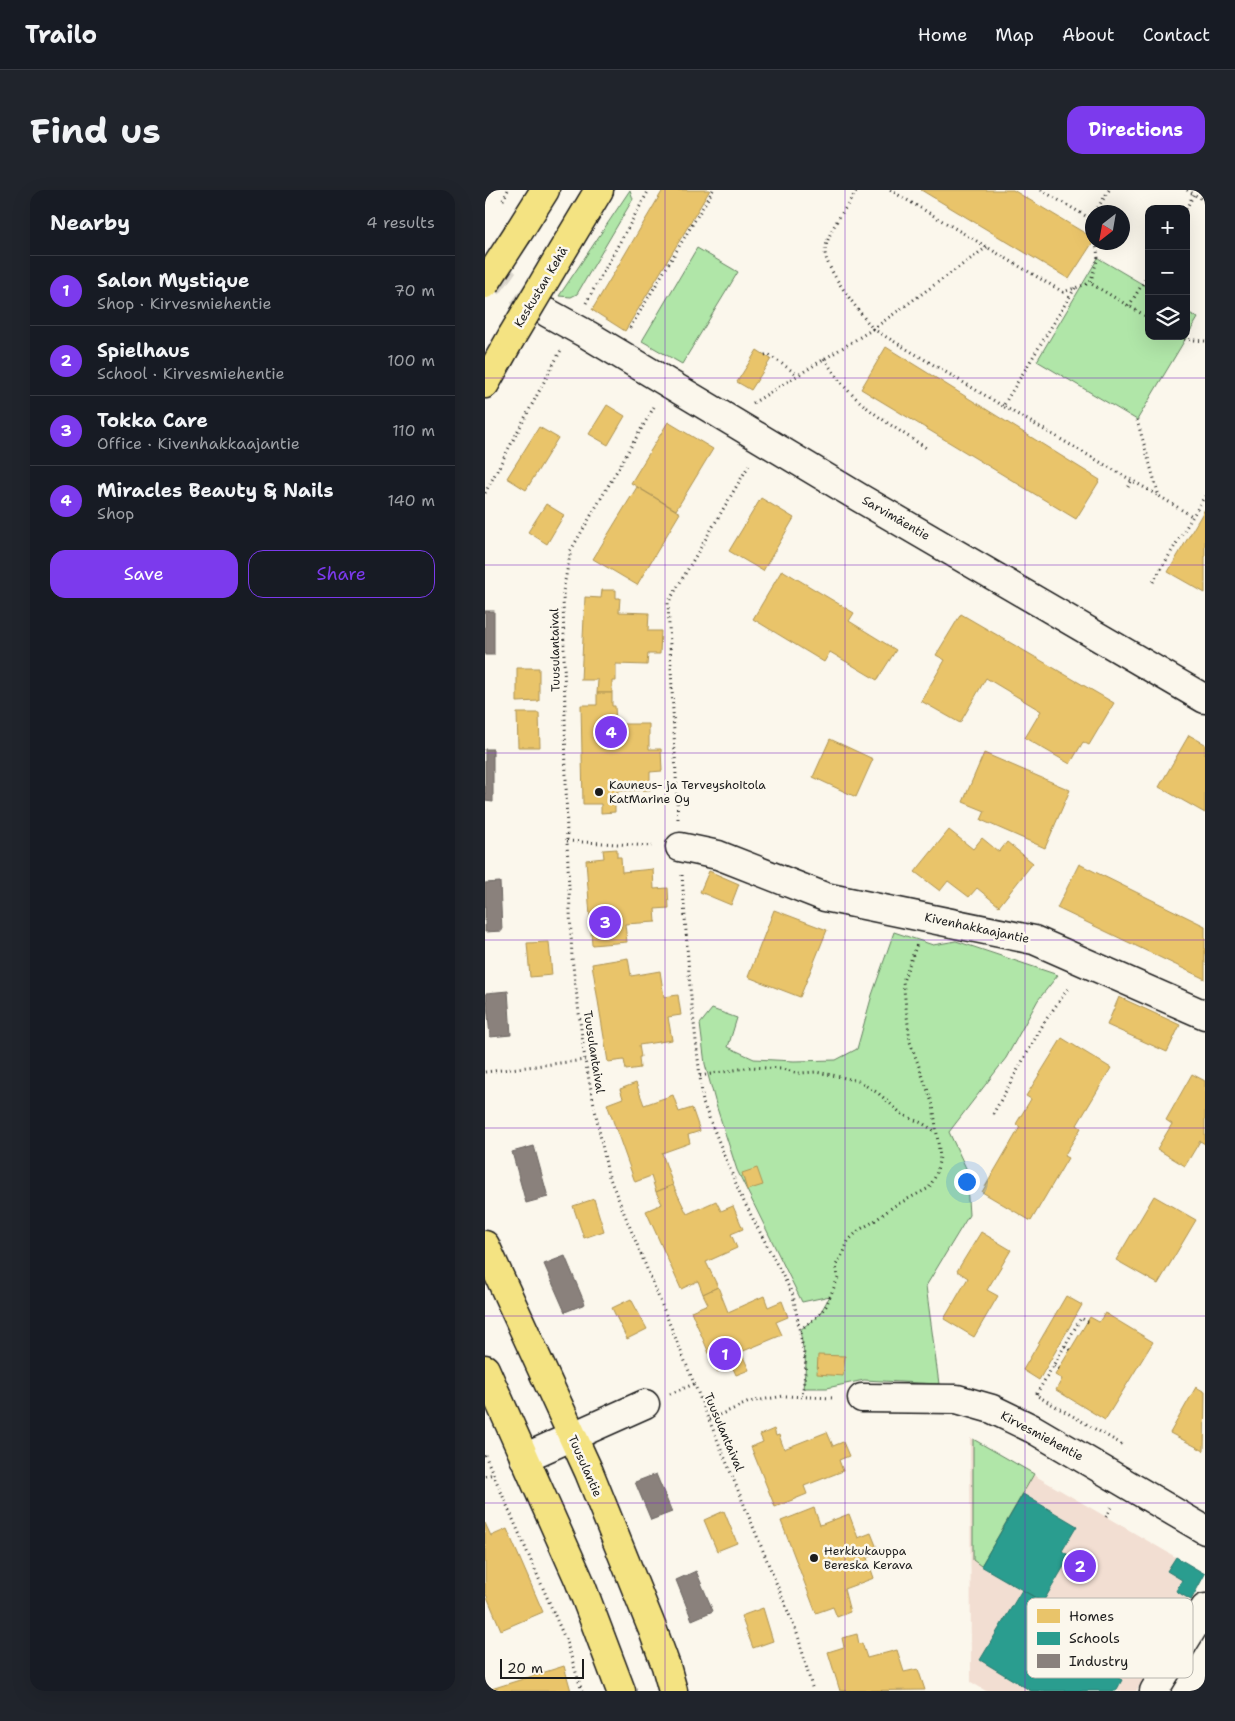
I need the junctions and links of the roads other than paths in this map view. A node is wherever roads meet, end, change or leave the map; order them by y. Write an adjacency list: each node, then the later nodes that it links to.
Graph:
1 (545, 190): 3 (main road, bridge)
2 (599, 190): 5 (main road, Keskustan Kehä, bridge)
3 (485, 284)
4 (548, 313): 6 (street, Sarvimäentie)
5 (485, 384)
6 (1205, 699)
7 (680, 848): 8 (street, Kivenhakkaajantie)
8 (1205, 1015)
9 (485, 1245): 13 (main road, Tuusulantie)
10 (485, 1369): 14 (main road)
11 (862, 1398): 15 (street, Kirvesmiehentie)
12 (645, 1404): 13 (street)
13 (573, 1436): 14 (street); 20 (main road, Tuusulantie)
14 (524, 1458): 19 (main road)
15 (1205, 1530)
16 (1205, 1608): 17 (street)
17 (1193, 1628)
18 (1162, 1678): 21 (street)
19 (621, 1691)
20 (673, 1691)
21 (1154, 1691)

